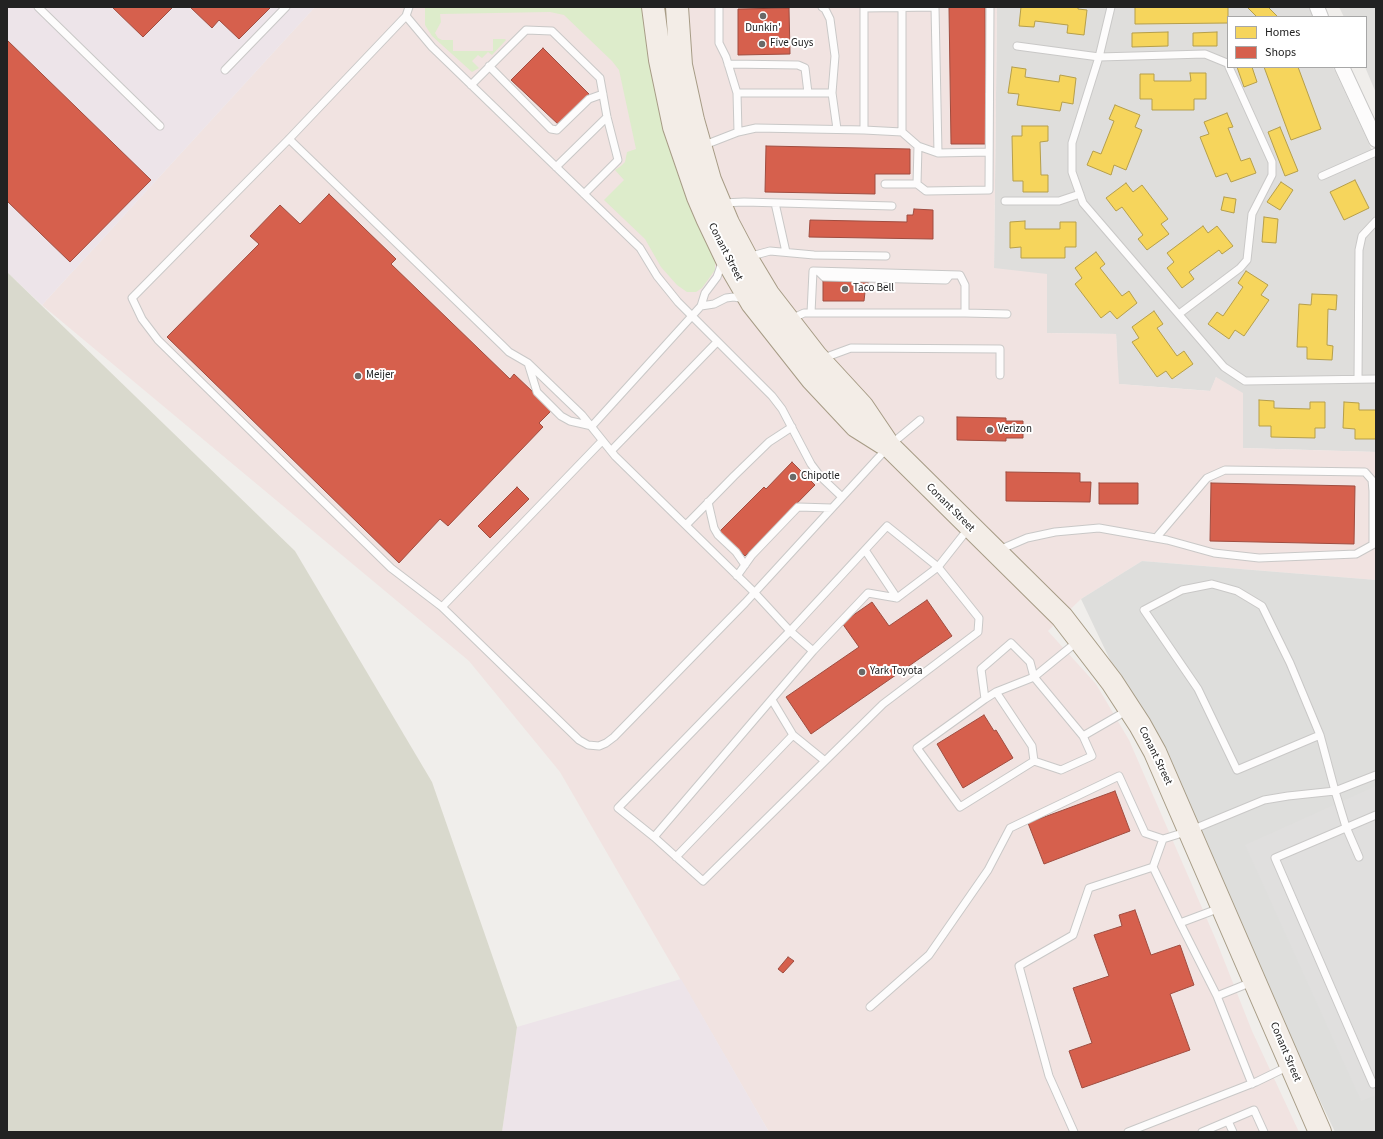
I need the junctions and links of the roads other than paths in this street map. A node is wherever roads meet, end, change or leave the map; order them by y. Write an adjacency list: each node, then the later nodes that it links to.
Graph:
1 (38, 7): 27 (lane)
2 (286, 7): 20 (lane)
3 (409, 7): 12 (lane)
4 (653, 7): 50 (main road, Conant Street)
5 (676, 7): 34 (main road, Conant Street)
6 (719, 7): 16 (lane)
7 (822, 7): 24 (lane)
8 (864, 7): 9 (lane); 29 (lane)
9 (902, 7): 31 (lane); 38 (lane)
10 (990, 7): 36 (lane)
11 (1111, 7): 14 (lane)
12 (406, 16): 21 (lane); 32 (lane)
13 (1017, 46): 14 (lane)
14 (1099, 57): 15 (lane); 44 (lane)
15 (1227, 62)
16 (728, 64): 22 (lane); 23 (lane)
17 (489, 66): 21 (lane); 25 (lane); 25 (lane)
18 (1230, 68): 59 (lane)
19 (1342, 68): 33 (street)
20 (225, 70)
21 (471, 84): 39 (lane)
22 (737, 93): 23 (lane); 30 (lane)
23 (808, 93): 24 (lane)
24 (832, 93): 28 (lane)
25 (603, 94): 26 (lane)
26 (607, 117): 39 (lane); 43 (lane)
27 (160, 126)
28 (837, 129): 29 (lane); 30 (lane)
29 (864, 130): 31 (lane)
30 (738, 132): 34 (lane)
31 (902, 132): 35 (lane)
32 (289, 139): 64 (lane); 88 (lane)
33 (1376, 140)
34 (700, 146): 46 (main road, Conant Street)
35 (918, 146): 38 (lane); 42 (lane)
36 (989, 152): 38 (lane); 42 (lane)
37 (1376, 152): 40 (lane)
38 (938, 153)
39 (556, 167): 43 (lane)
40 (1322, 176)
41 (885, 184): 42 (lane)
42 (917, 184)
43 (584, 194): 60 (lane)
44 (1080, 194): 45 (lane); 59 (lane)
45 (1005, 201)
46 (720, 203): 47 (lane); 53 (main road, Conant Street)
47 (775, 203): 48 (lane); 51 (lane)
48 (892, 206)
49 (1376, 221): 66 (lane)
50 (723, 252): 54 (lane); 55 (main road, Conant Street)
51 (786, 252): 52 (lane); 53 (lane)
52 (886, 256)
53 (746, 258): 61 (main road, Conant Street)
54 (701, 306): 55 (lane); 60 (lane)
55 (757, 309): 72 (main road, Conant Street)
56 (811, 313): 57 (lane); 57 (lane); 61 (lane)
57 (965, 313): 58 (lane)
58 (1006, 314)
59 (1179, 314): 66 (lane)
60 (691, 316): 62 (lane); 69 (lane)
61 (789, 320): 63 (main road, Conant Street)
62 (717, 342): 70 (lane); 73 (lane)
63 (819, 360): 65 (lane); 72 (main road, Conant Street)
64 (528, 363): 69 (lane); 69 (lane)
65 (1000, 375)
66 (1358, 379): 67 (lane)
67 (1376, 379)
68 (920, 420): 72 (lane)
69 (592, 426): 71 (lane)
70 (792, 427): 74 (lane); 75 (lane)
71 (602, 441): 73 (lane); 88 (lane)
72 (889, 446): 74 (lane); 78 (main road, Conant Street)
73 (611, 451): 77 (lane)
74 (842, 497): 76 (lane)
75 (708, 502): 77 (lane); 83 (lane)
76 (832, 508): 83 (lane); 86 (lane)
77 (686, 525): 85 (lane)
78 (970, 527): 82 (main road, Conant Street); 84 (lane)
79 (1156, 538): 80 (lane); 80 (lane); 82 (lane)
80 (1375, 544)
81 (865, 550): 84 (lane); 87 (lane); 89 (lane)
82 (995, 552): 90 (main road, Conant Street)
83 (745, 565): 85 (lane)
84 (938, 567): 87 (lane); 100 (lane)
85 (737, 576): 86 (lane)
86 (754, 592): 88 (lane); 89 (lane)
87 (897, 598): 91 (lane)
88 (442, 607)
89 (790, 631): 91 (lane); 107 (lane)
90 (1080, 639): 92 (lane); 96 (main road, Conant Street)
91 (813, 651): 95 (lane)
92 (1034, 677): 93 (lane); 94 (lane); 99 (lane)
93 (996, 692): 94 (lane); 101 (lane)
94 (985, 699): 101 (lane)
95 (772, 700): 97 (lane); 107 (lane)
96 (1130, 709): 99 (lane); 106 (main road, Conant Street)
97 (792, 735): 100 (lane); 109 (lane)
98 (1320, 735): 98 (lane); 103 (lane)
99 (1083, 736): 101 (lane)
100 (825, 761): 109 (lane)
101 (1034, 761)
102 (1376, 775): 103 (lane)
103 (1335, 792): 105 (lane); 106 (lane)
104 (1376, 815): 105 (lane)
105 (1346, 827): 110 (lane); 118 (lane)
106 (1189, 831): 108 (lane); 112 (main road, Conant Street)
107 (654, 837): 109 (lane)
108 (1163, 839): 111 (lane); 116 (lane)
109 (676, 857)
110 (1359, 857)
111 (1154, 867): 113 (lane); 121 (lane)
112 (1222, 907): 113 (lane); 114 (main road, Conant Street)
113 (1180, 923): 115 (lane)
114 (1254, 982): 115 (lane); 117 (main road, Conant Street)
115 (1217, 996): 119 (lane)
116 (870, 1007)
117 (1291, 1065): 119 (lane); 126 (main road, Conant Street)
118 (1376, 1083)
119 (1252, 1084): 122 (lane)
120 (1228, 1121): 123 (lane); 124 (lane); 125 (lane)
121 (1074, 1132)
122 (1128, 1132)
123 (1202, 1132)
124 (1233, 1132)
125 (1264, 1132)
126 (1320, 1132)

